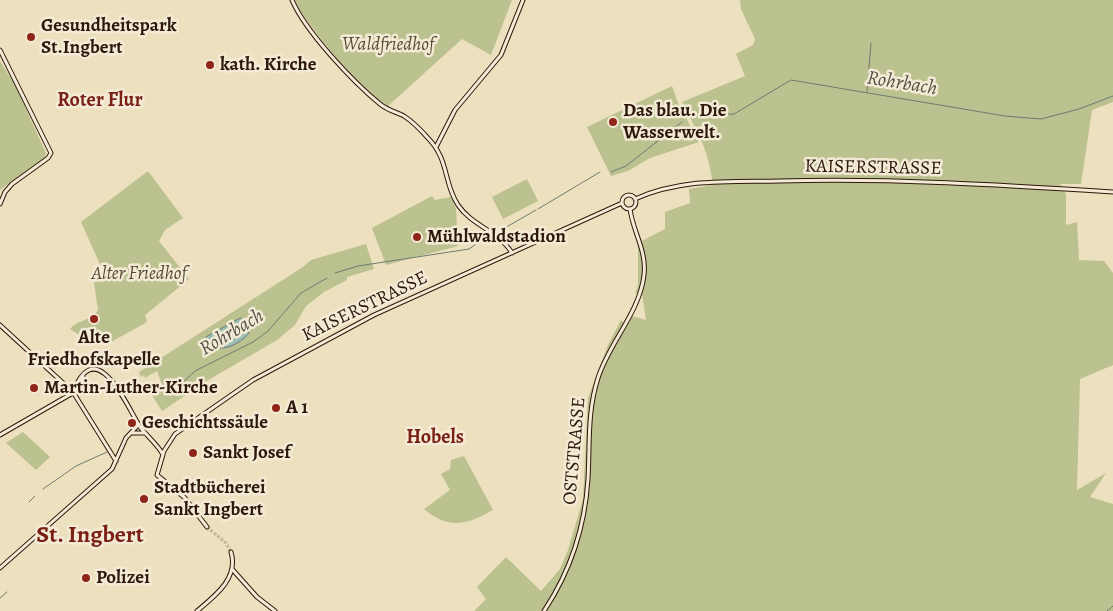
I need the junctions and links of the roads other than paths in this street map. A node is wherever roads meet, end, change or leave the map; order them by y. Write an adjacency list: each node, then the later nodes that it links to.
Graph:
1 (292, 0): 4 (main road)
2 (523, 0): 4 (main road)
3 (0, 50): 7 (main road)
4 (436, 147): 10 (main road)
5 (1113, 192): 6 (main road, KAISERSTRASSE)
6 (635, 200): 8 (main road); 9 (main road)
7 (0, 204)
8 (622, 204): 9 (main road); 11 (main road, KAISERSTRASSE)
9 (630, 209): 32 (main road, OSTSTRASSE)
10 (500, 237): 11 (main road); 12 (main road)
11 (540, 241): 12 (main road, KAISERSTRASSE)
12 (512, 253): 23 (main road, KAISERSTRASSE)
13 (0, 325): 16 (main road)
14 (83, 375): 15 (main road); 17 (main road); 18 (main road)
15 (79, 380): 16 (main road); 17 (main road)
16 (67, 386): 17 (main road)
17 (74, 392): 21 (main road); 25 (main road)
18 (139, 424): 19 (main road); 20 (main road)
19 (130, 433): 20 (main road); 25 (main road)
20 (145, 433): 22 (main road)
21 (0, 435)
22 (153, 443): 23 (main road); 24 (main road)
23 (167, 444): 24 (main road, KAISERSTRASSE)
24 (163, 454): 26 (main road, KAISERSTRASSE)
25 (117, 462): 28 (main road)
26 (207, 527)
27 (231, 552): 29 (main road)
28 (0, 568)
29 (232, 569): 30 (main road); 31 (main road)
30 (197, 611)
31 (275, 611)
32 (544, 611)

